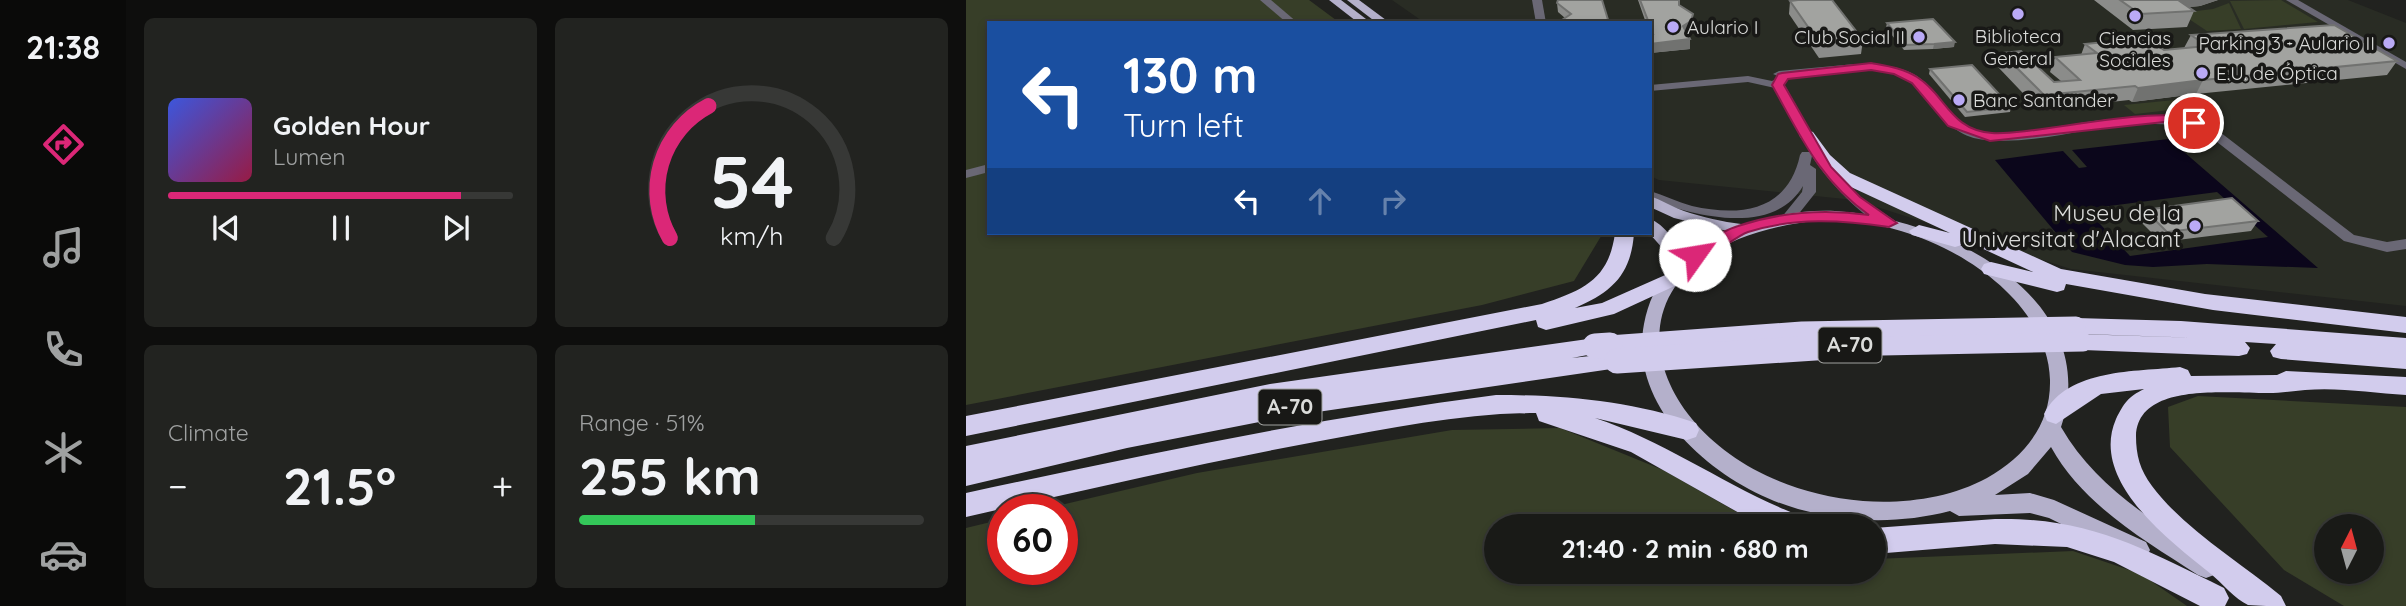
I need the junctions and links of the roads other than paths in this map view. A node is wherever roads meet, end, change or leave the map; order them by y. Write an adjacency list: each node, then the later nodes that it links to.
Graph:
1 (1265, 0): 6 (street)
2 (1334, 0): 5 (main road)
3 (1537, 0): 9 (street)
4 (2291, 0): 10 (street)
5 (1350, 5): 7 (main road); 8 (main road)
6 (1291, 21)
7 (1363, 21)
8 (1382, 21)
9 (1541, 21)
10 (2406, 66)
11 (1780, 79): 12 (street); 13 (street); 13 (street); 24 (street)
12 (1652, 88)
13 (1807, 145): 16 (street); 18 (street); 19 (street); 27 (highway)
14 (987, 169): 15 (street)
15 (966, 174)
16 (1652, 196)
17 (1652, 202): 21 (main road)
18 (1788, 218): 19 (main road); 21 (main road)
19 (1889, 223): 22 (main road)
20 (1652, 226): 26 (main road)
21 (1741, 229): 26 (main road)
22 (1919, 232): 25 (main road); 27 (highway)
23 (1624, 235): 30 (highway)
24 (2406, 244)
25 (1991, 269): 27 (highway); 36 (main road)
26 (1676, 274): 30 (highway); 38 (main road)
27 (2213, 303): 28 (highway)
28 (2406, 325)
29 (2080, 334): 31 (highway, A-70); 32 (highway, A-70); 39 (highway, A-70, bridge); 40 (highway, A-70, bridge)
30 (1395, 343): 37 (highway)
31 (2406, 346)
32 (2406, 361)
33 (2300, 382): 34 (highway); 36 (highway); 47 (highway)
34 (2406, 386)
35 (1445, 413): 38 (highway); 41 (highway); 43 (highway)
36 (2053, 421): 42 (main road); 46 (main road)
37 (966, 426)
38 (1687, 430): 42 (main road)
39 (966, 457)
40 (966, 475)
41 (966, 505)
42 (1935, 508): 45 (main road)
43 (1760, 514)
44 (1886, 541): 45 (highway)
45 (2220, 602)
46 (2265, 606)
47 (2271, 606)

